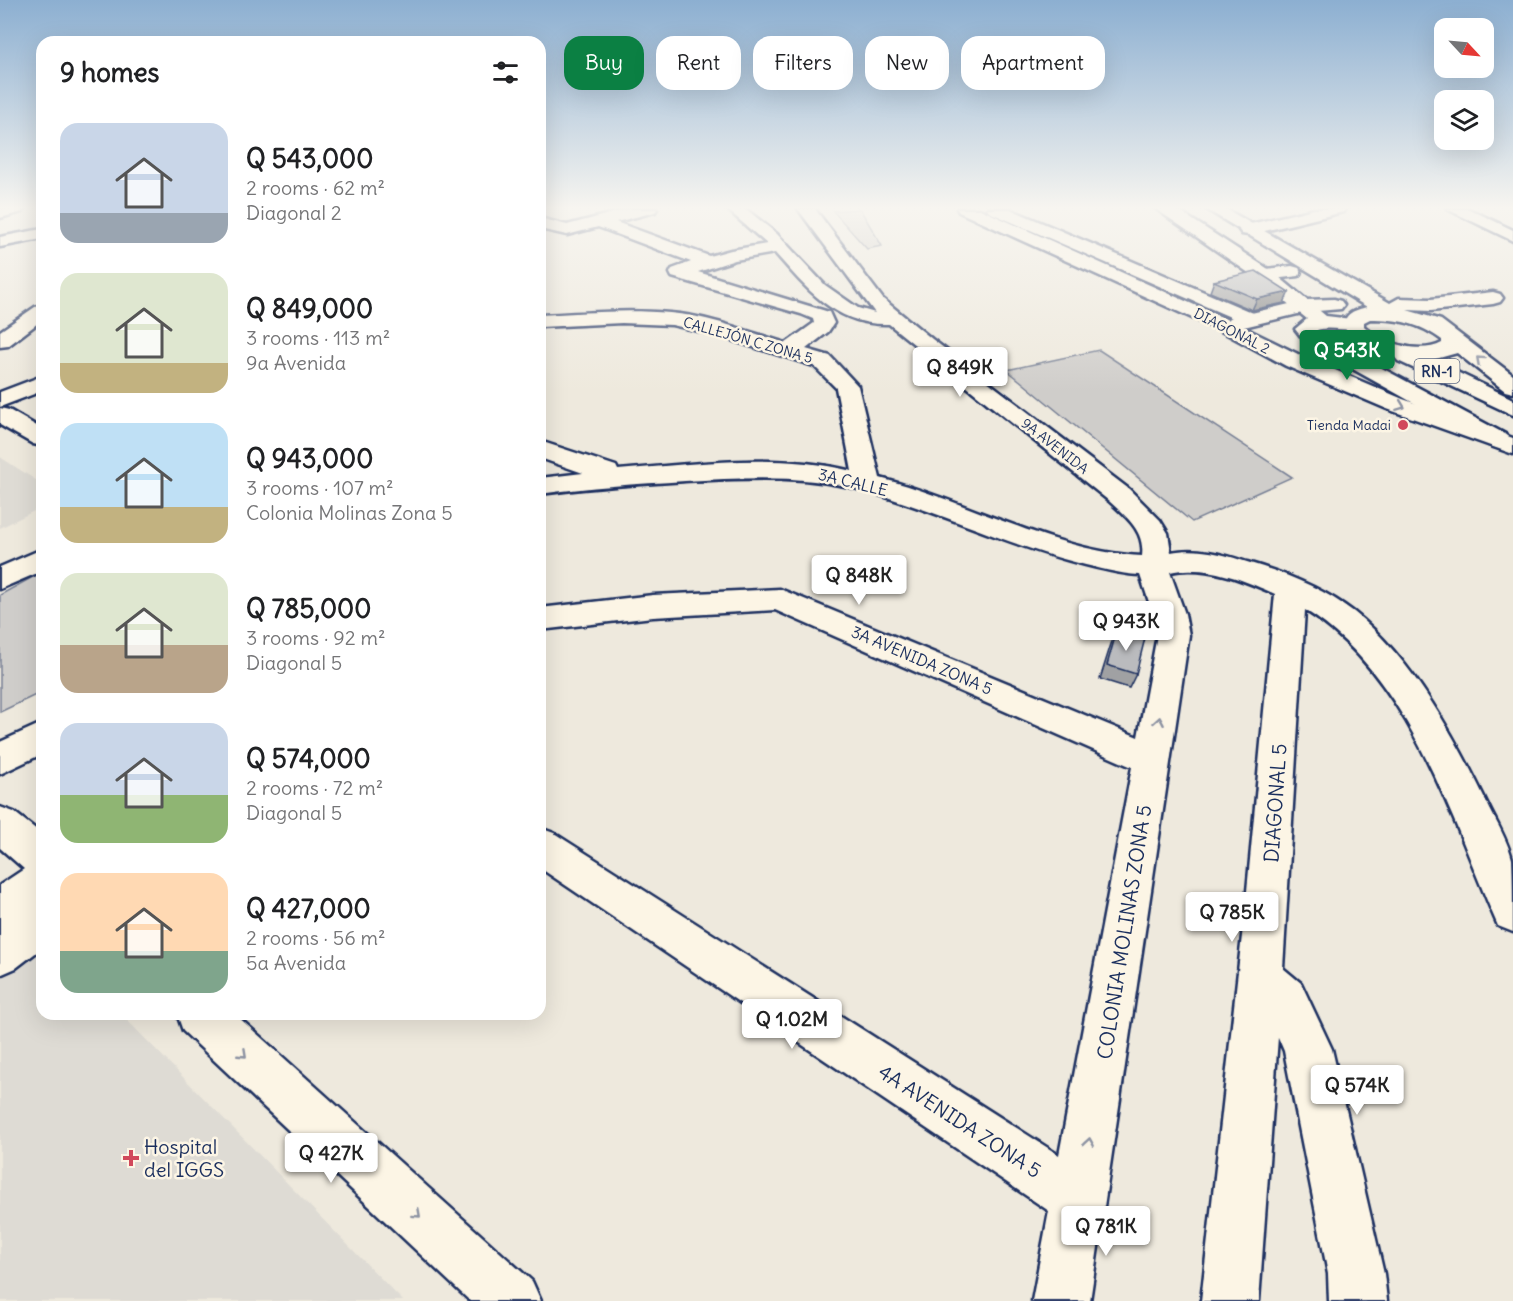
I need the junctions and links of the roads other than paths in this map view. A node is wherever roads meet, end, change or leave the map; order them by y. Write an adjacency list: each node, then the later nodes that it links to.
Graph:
1 (702, 270): 10 (street)
2 (713, 270): 10 (street)
3 (798, 270): 11 (street)
4 (851, 270): 21 (street, 9A AVENIDA)
5 (1100, 270): 25 (street, DIAGONAL 2)
6 (1136, 270): 22 (street)
7 (1257, 270): 13 (street)
8 (1287, 270): 12 (street)
9 (1317, 270): 17 (street)
10 (707, 272): 15 (street); 29 (street)
11 (801, 273): 14 (street); 21 (street)
12 (1292, 273): 13 (street); 18 (street)
13 (1264, 274): 18 (street)
14 (777, 275)
15 (754, 277)
16 (1503, 301): 17 (street); 19 (street, RN-1); 26 (street, RN-1)
17 (1374, 303): 19 (street)
18 (1320, 311): 22 (street); 24 (street); 36 (street, DIAGONAL 2)
19 (1398, 314): 24 (street, RN-1); 26 (street, RN-1)
20 (36, 315): 27 (street)
21 (894, 318): 42 (street, 9A AVENIDA)
22 (1251, 319): 25 (street)
23 (546, 321): 29 (street, CALLEJÓN C ZONA 5)
24 (1354, 322): 28 (street, RN-1)
25 (1230, 328): 36 (street, DIAGONAL 2, one-way to 36)
26 (1458, 329): 28 (street, RN-1); 31 (street, RN-1, one-way to 26)
27 (0, 341)
28 (1379, 344): 33 (street, RN-1)
29 (790, 350): 39 (street, CALLEJÓN C ZONA 5)
30 (36, 385): 32 (street)
31 (1513, 386)
32 (0, 400)
33 (1513, 408)
34 (0, 415): 35 (street)
35 (36, 436)
36 (1508, 445)
37 (546, 452): 38 (street)
38 (621, 476): 39 (street, 3A CALLE); 40 (street, 3A CALLE)
39 (868, 483): 42 (street, 3A CALLE)
40 (546, 485)
41 (36, 562): 43 (street)
42 (1154, 565): 44 (street); 48 (street, COLONIA MOLINAS ZONA 5, one-way to 42)
43 (0, 579)
44 (1292, 589): 54 (street); 57 (street, DIAGONAL 5)
45 (546, 618): 48 (street, 3A AVENIDA ZONA 5)
46 (36, 740): 47 (street)
47 (0, 759)
48 (1152, 759): 59 (street, COLONIA MOLINAS ZONA 5, one-way to 48)
49 (0, 824): 51 (street)
50 (546, 850): 59 (street, 4A AVENIDA ZONA 5)
51 (36, 854)
52 (36, 884): 53 (street)
53 (0, 910)
54 (1513, 912)
55 (36, 926): 56 (street)
56 (0, 953)
57 (1260, 978): 62 (street, DIAGONAL 5); 63 (street)
58 (207, 1020): 60 (street, one-way to 60)
59 (1079, 1199): 61 (street, COLONIA MOLINAS ZONA 5)
60 (512, 1301)
61 (1061, 1301)
62 (1230, 1301)
63 (1358, 1301)

